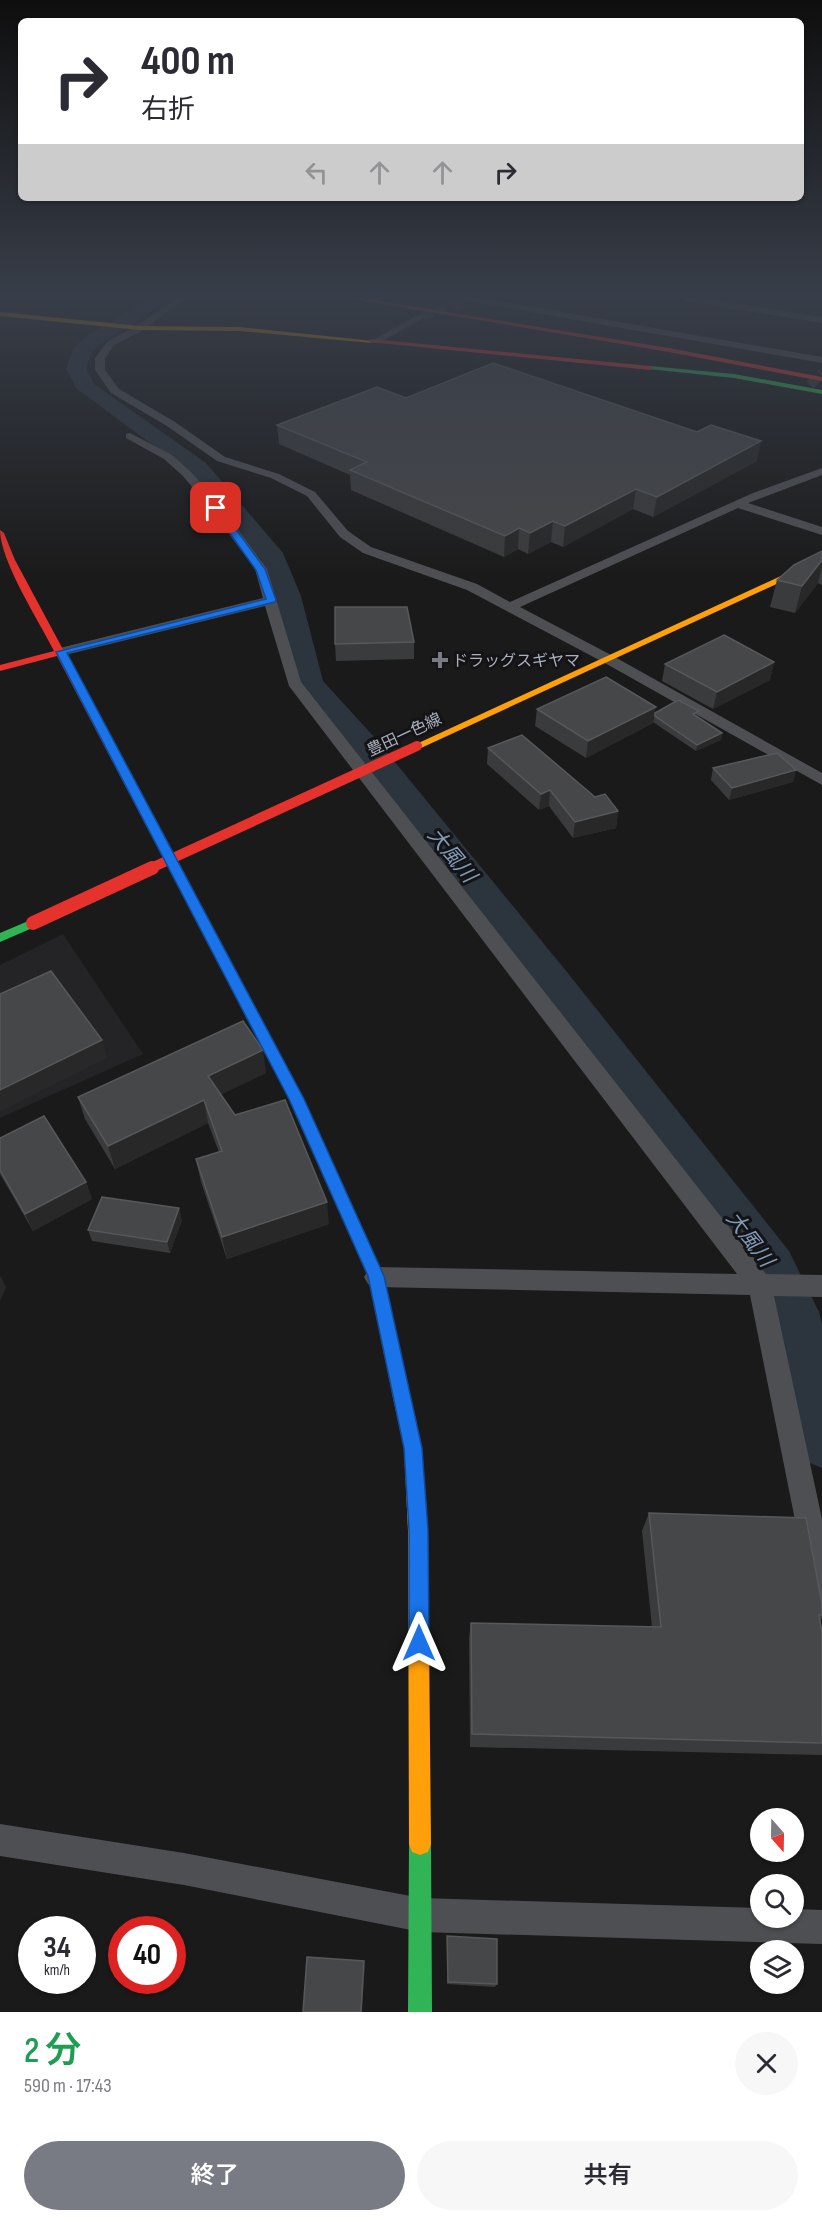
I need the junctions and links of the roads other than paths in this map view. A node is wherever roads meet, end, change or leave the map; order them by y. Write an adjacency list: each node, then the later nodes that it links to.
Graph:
1 (117, 392): 10 (street)
2 (130, 436): 9 (street)
3 (822, 471): 4 (street)
4 (738, 504): 5 (street); 10 (street)
5 (822, 531)
6 (0, 533): 8 (main road)
7 (822, 560): 12 (main road, 豊田一色線)
8 (6, 561): 11 (main road)
9 (271, 600): 11 (street); 17 (street)
10 (510, 607): 12 (street)
11 (61, 652): 13 (main road); 16 (main road)
12 (608, 659): 14 (street); 15 (main road, 豊田一色線, bridge)
13 (0, 668)
14 (822, 780)
15 (0, 938)
16 (376, 1276): 17 (street); 21 (main road)
17 (760, 1286): 18 (street); 19 (street)
18 (822, 1286)
19 (822, 1586)
20 (0, 1840): 21 (street)
21 (421, 1916): 22 (street); 23 (main road)
22 (822, 1927)
23 (420, 2012)

